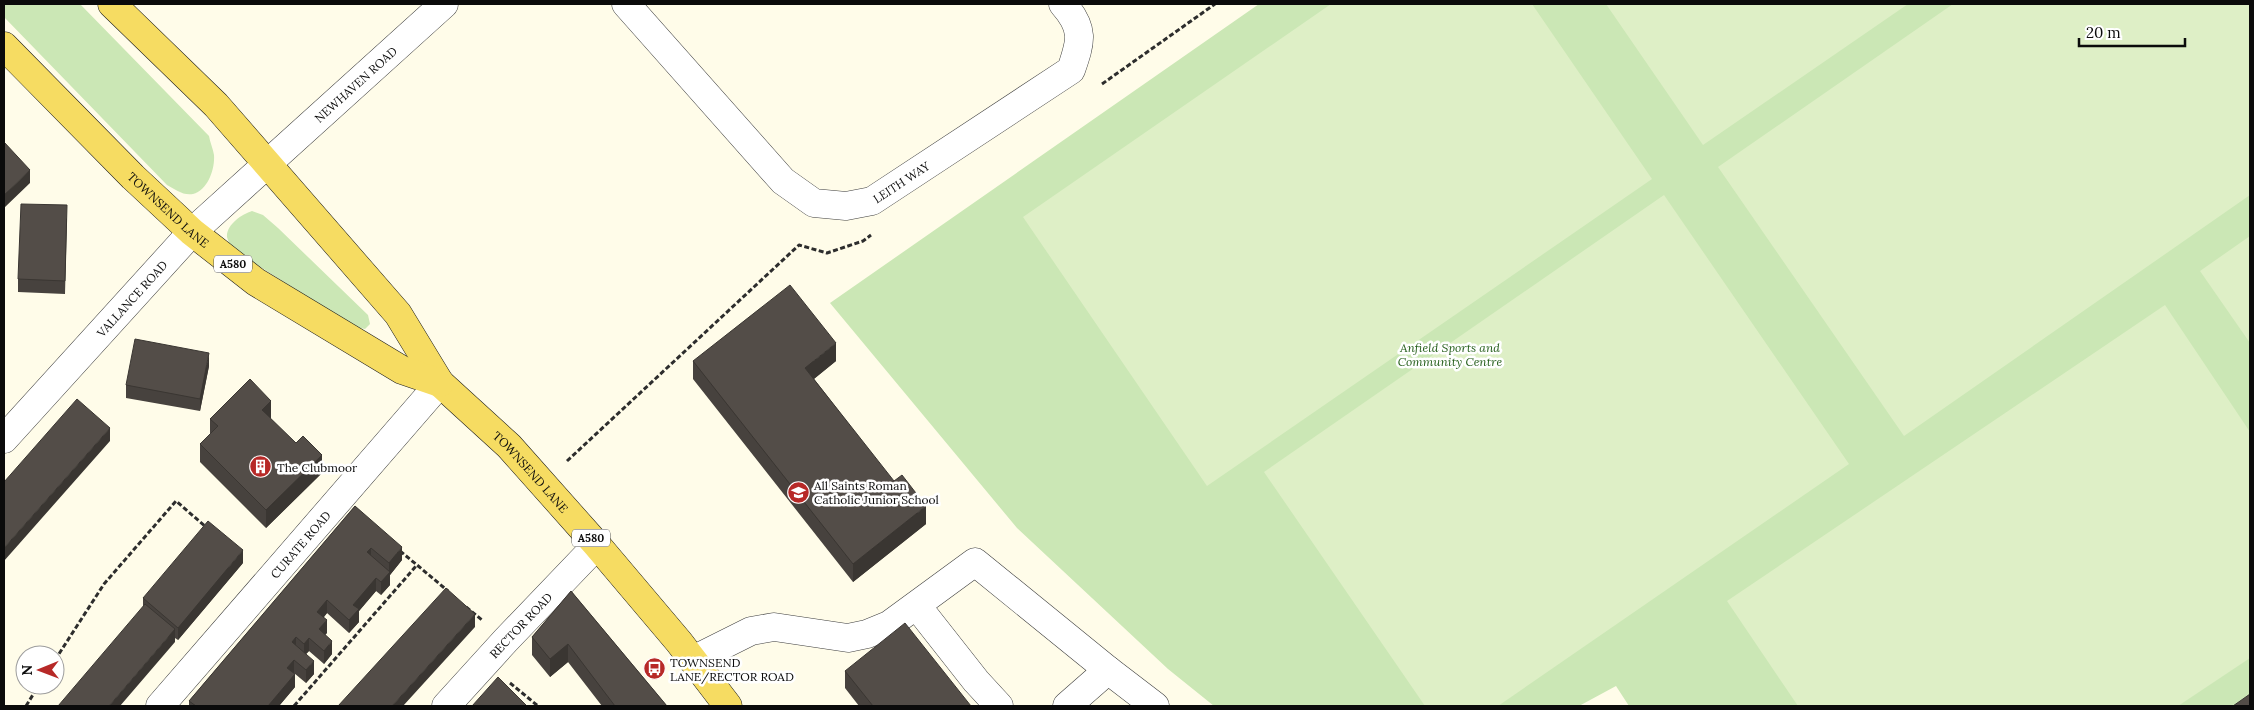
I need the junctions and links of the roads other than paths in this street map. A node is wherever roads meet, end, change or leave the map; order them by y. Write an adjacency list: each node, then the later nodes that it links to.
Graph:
1 (112, 4): 6 (main road, TOWNSEND LANE / A580)
2 (444, 4): 6 (street, NEWHAVEN ROAD)
3 (626, 4): 4 (street, LEITH WAY)
4 (1063, 4)
5 (4, 46): 7 (main road, TOWNSEND LANE / A580)
6 (268, 165): 7 (street, VALLANCE ROAD); 8 (main road, TOWNSEND LANE / A580)
7 (192, 232): 8 (main road, TOWNSEND LANE / A580); 9 (street, VALLANCE ROAD)
8 (440, 383): 10 (main road, TOWNSEND LANE / A580); 14 (street, CURATE ROAD)
9 (4, 439)
10 (598, 545): 12 (main road, TOWNSEND LANE / A580); 15 (street, RECTOR ROAD)
11 (916, 606): 12 (street); 13 (street); 17 (street)
12 (693, 660): 16 (main road, TOWNSEND LANE / A580)
13 (1108, 670): 18 (street); 19 (street)
14 (160, 706)
15 (446, 706)
16 (728, 706)
17 (999, 706)
18 (1067, 706)
19 (1155, 706)

